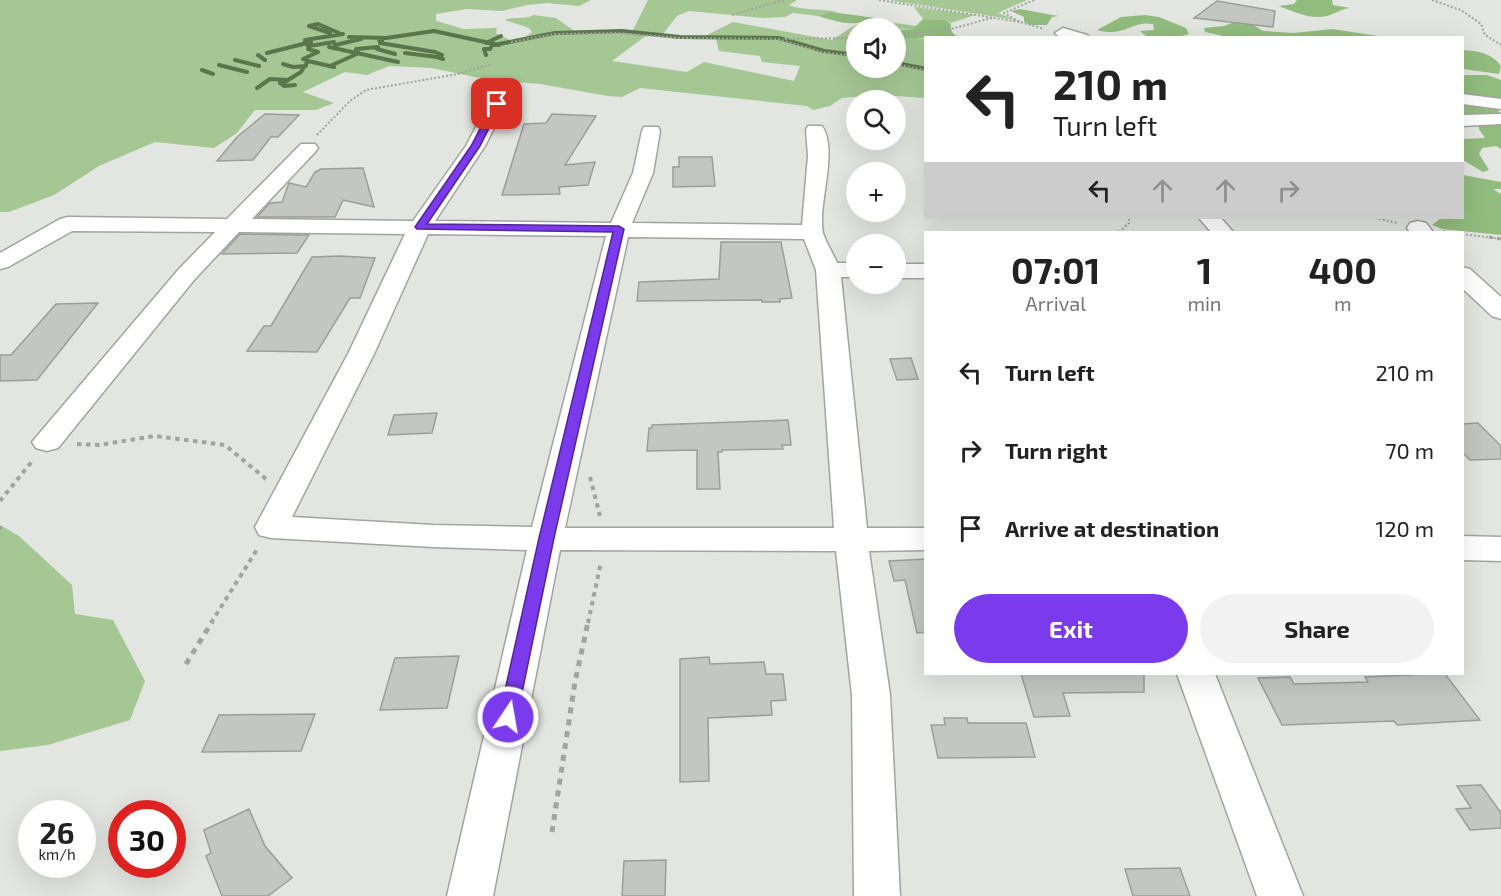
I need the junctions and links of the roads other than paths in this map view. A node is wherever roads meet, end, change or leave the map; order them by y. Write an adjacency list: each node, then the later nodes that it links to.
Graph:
1 (1063, 33): 2 (street)
2 (1074, 36)
3 (1464, 99): 5 (street)
4 (497, 104): 14 (street)
5 (1501, 104)
6 (1464, 112): 7 (street)
7 (1501, 117): 8 (street)
8 (1464, 121)
9 (815, 130): 17 (street)
10 (651, 131): 15 (street)
11 (308, 148): 13 (street)
12 (1211, 219): 16 (street)
13 (231, 226): 14 (street); 18 (street); 24 (street)
14 (420, 227): 15 (street); 25 (street)
15 (619, 229): 17 (street); 25 (street)
16 (1220, 231)
17 (812, 232): 19 (street)
18 (0, 262)
19 (842, 270): 26 (street)
20 (906, 271): 21 (street)
21 (924, 271)
22 (1464, 276): 23 (street)
23 (1501, 311)
24 (47, 442)
25 (546, 538): 26 (street); 31 (street)
26 (851, 538): 27 (street); 32 (street)
27 (924, 539)
28 (1464, 548): 29 (street)
29 (1501, 549)
30 (1196, 675): 33 (street)
31 (470, 896)
32 (877, 896)
33 (1280, 896)

